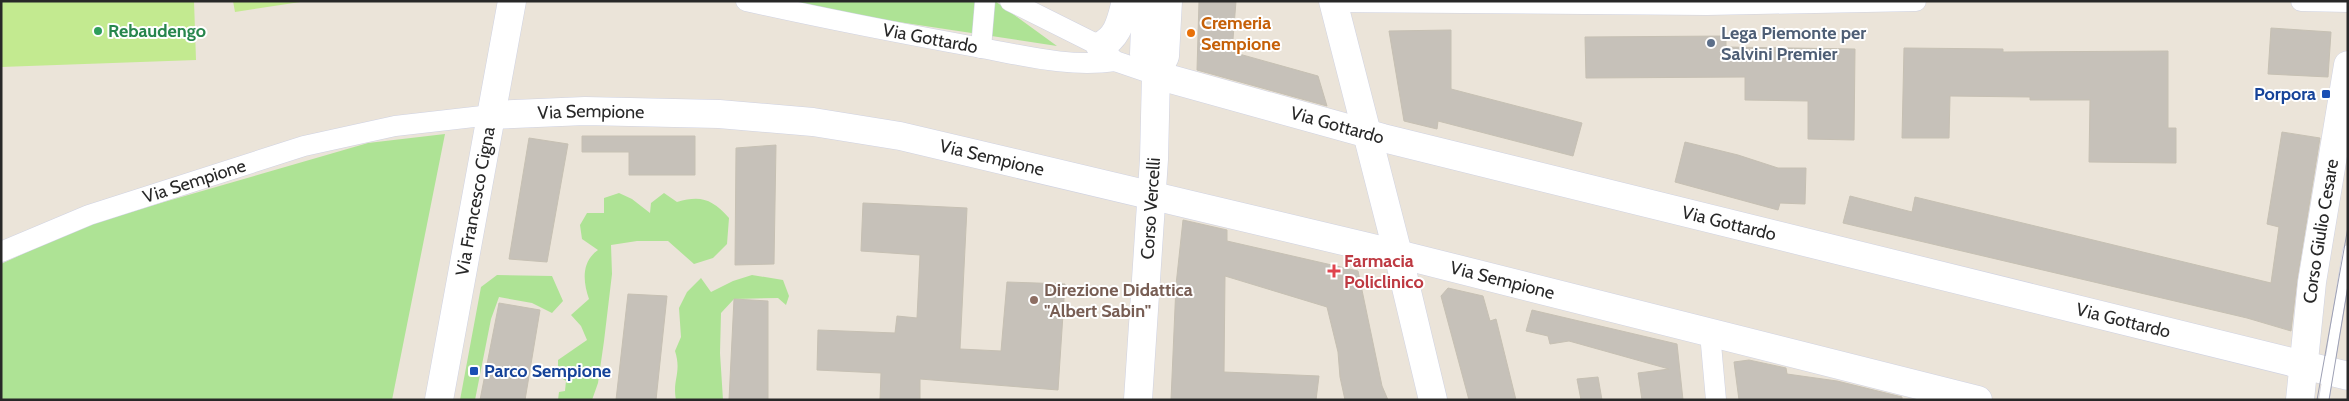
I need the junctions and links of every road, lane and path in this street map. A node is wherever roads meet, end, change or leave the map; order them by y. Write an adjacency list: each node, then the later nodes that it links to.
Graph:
1 (512, 1): 17 (street, Via Francesco Cigna)
2 (746, 1): 13 (street, Via Gottardo)
3 (985, 1): 13 (street)
4 (1010, 1): 14 (street, Via Gottardo)
5 (1126, 1): 14 (street)
6 (1146, 1): 16 (street)
7 (1168, 1): 16 (street, Corso Vercelli)
8 (1916, 1): 12 (street)
9 (2301, 1): 11 (street)
10 (1333, 2): 12 (street); 18 (street)
11 (2348, 2)
12 (1707, 3)
13 (981, 48): 14 (street, Via Gottardo)
14 (1108, 53): 16 (street, Via Gottardo)
15 (2348, 65): 24 (street, Corso Giulio Cesare)
16 (1156, 75): 18 (street, Via Gottardo); 19 (street, Corso Vercelli)
17 (493, 104): 19 (street, Via Sempione); 21 (street, Via Sempione); 26 (street, Via Francesco Cigna)
18 (1367, 134): 22 (street); 24 (street, Via Gottardo)
19 (1152, 194): 22 (street, Via Sempione); 27 (street, Corso Vercelli)
20 (2348, 250): 24 (lane, Corso Giulio Cesare)
21 (1, 252)
22 (1398, 254): 23 (street, Via Sempione); 28 (street)
23 (1710, 333): 25 (street, Via Sempione); 29 (street)
24 (2327, 371): 31 (street, Corso Giulio Cesare); 32 (lane, Corso Giulio Cesare)
25 (1932, 394): 30 (street, Via Sempione)
26 (439, 400)
27 (1138, 400)
28 (1433, 400)
29 (1716, 400)
30 (1978, 400)
31 (2300, 400)
32 (2324, 400)

